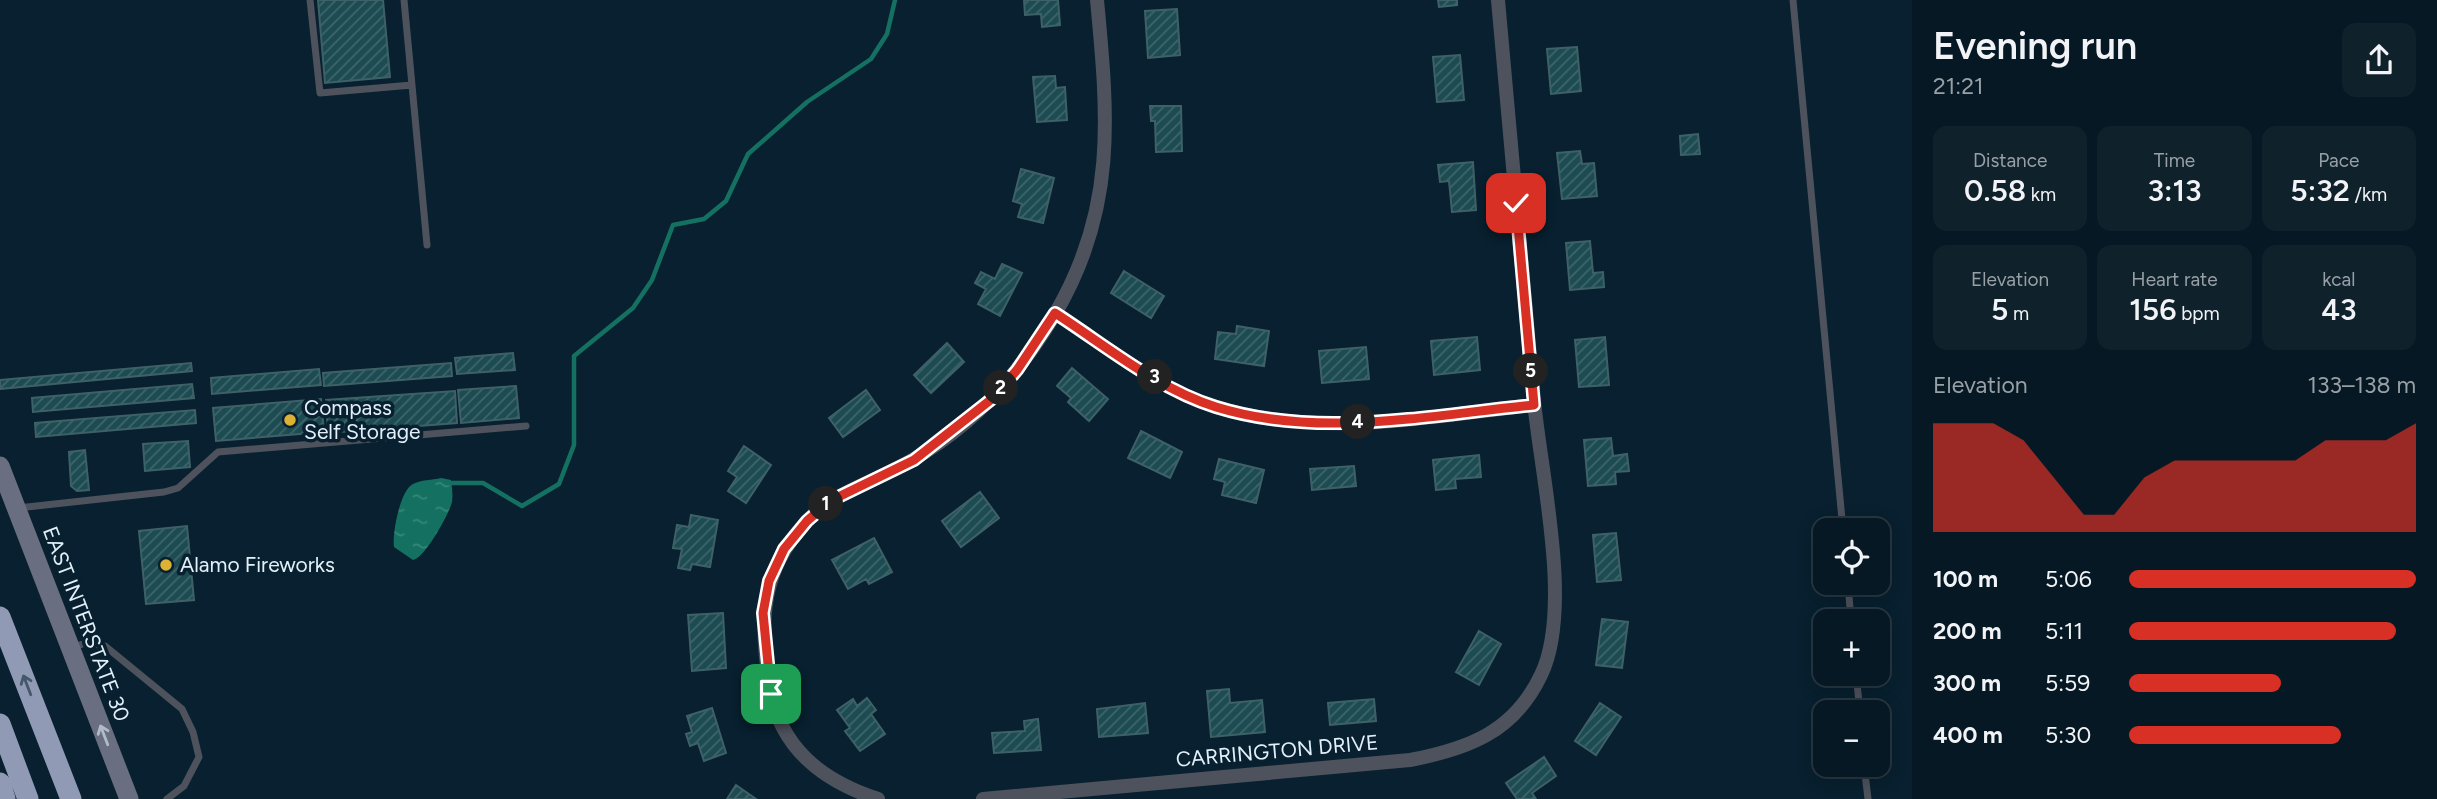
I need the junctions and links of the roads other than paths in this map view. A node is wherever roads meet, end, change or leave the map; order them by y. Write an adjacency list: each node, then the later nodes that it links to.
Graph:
1 (310, 0): 6 (lane)
2 (404, 0): 6 (lane)
3 (1097, 0): 8 (street)
4 (1498, 0): 9 (street)
5 (1793, 0): 13 (lane)
6 (412, 85): 7 (lane)
7 (427, 245)
8 (1055, 313): 9 (street); 24 (street)
9 (1534, 405): 25 (street, CARRINGTON DRIVE)
10 (526, 426): 12 (lane)
11 (0, 466): 12 (main road, EAST INTERSTATE 30)
12 (17, 508): 15 (main road, EAST INTERSTATE 30)
13 (1842, 518)
14 (0, 617): 19 (highway, one-way to 14)
15 (71, 647): 22 (main road, EAST INTERSTATE 30, one-way to 15); 23 (lane)
16 (0, 724): 21 (highway)
17 (1865, 777): 26 (lane)
18 (0, 783): 20 (highway)
19 (70, 798)
20 (5, 799)
21 (28, 799)
22 (129, 799)
23 (167, 799)
24 (878, 799)
25 (983, 799)
26 (1868, 799)

